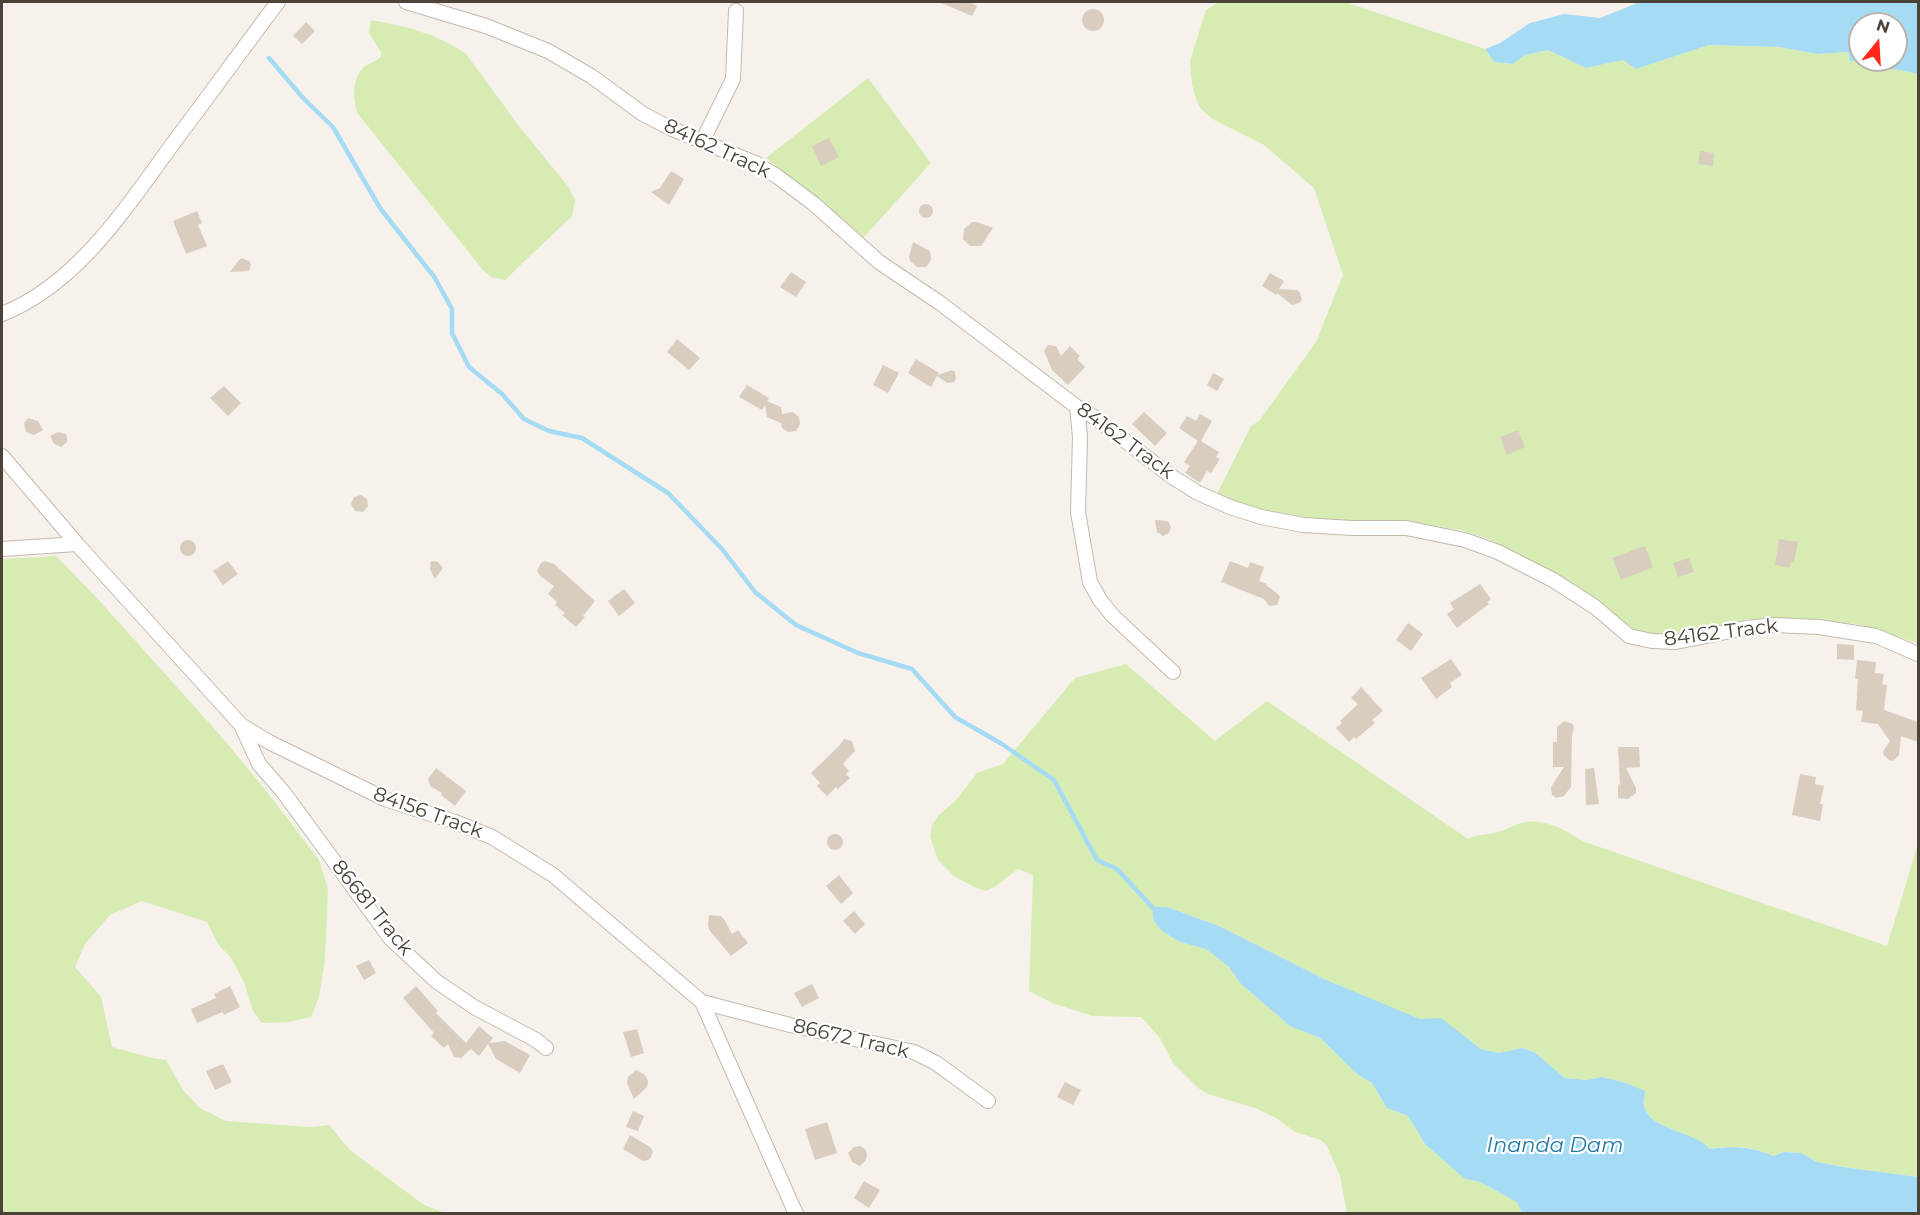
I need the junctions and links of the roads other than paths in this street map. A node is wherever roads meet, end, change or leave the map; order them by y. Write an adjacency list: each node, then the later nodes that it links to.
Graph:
1 (278, 2): 5 (street)
2 (406, 2): 4 (street, 84162 Track)
3 (736, 11): 4 (street)
4 (702, 142): 6 (street, 84162 Track)
5 (2, 314)
6 (1077, 407): 10 (street, 84162 Track); 11 (street)
7 (2, 456): 8 (street, 84156 Track)
8 (77, 544): 9 (street); 12 (street, 84156 Track)
9 (2, 549)
10 (1918, 654)
11 (1173, 672)
12 (241, 725): 13 (street, 84156 Track); 14 (street, 86681 Track)
13 (702, 1002): 15 (street, 86672 Track); 16 (street, 84156 Track)
14 (546, 1048)
15 (988, 1101)
16 (796, 1214)

